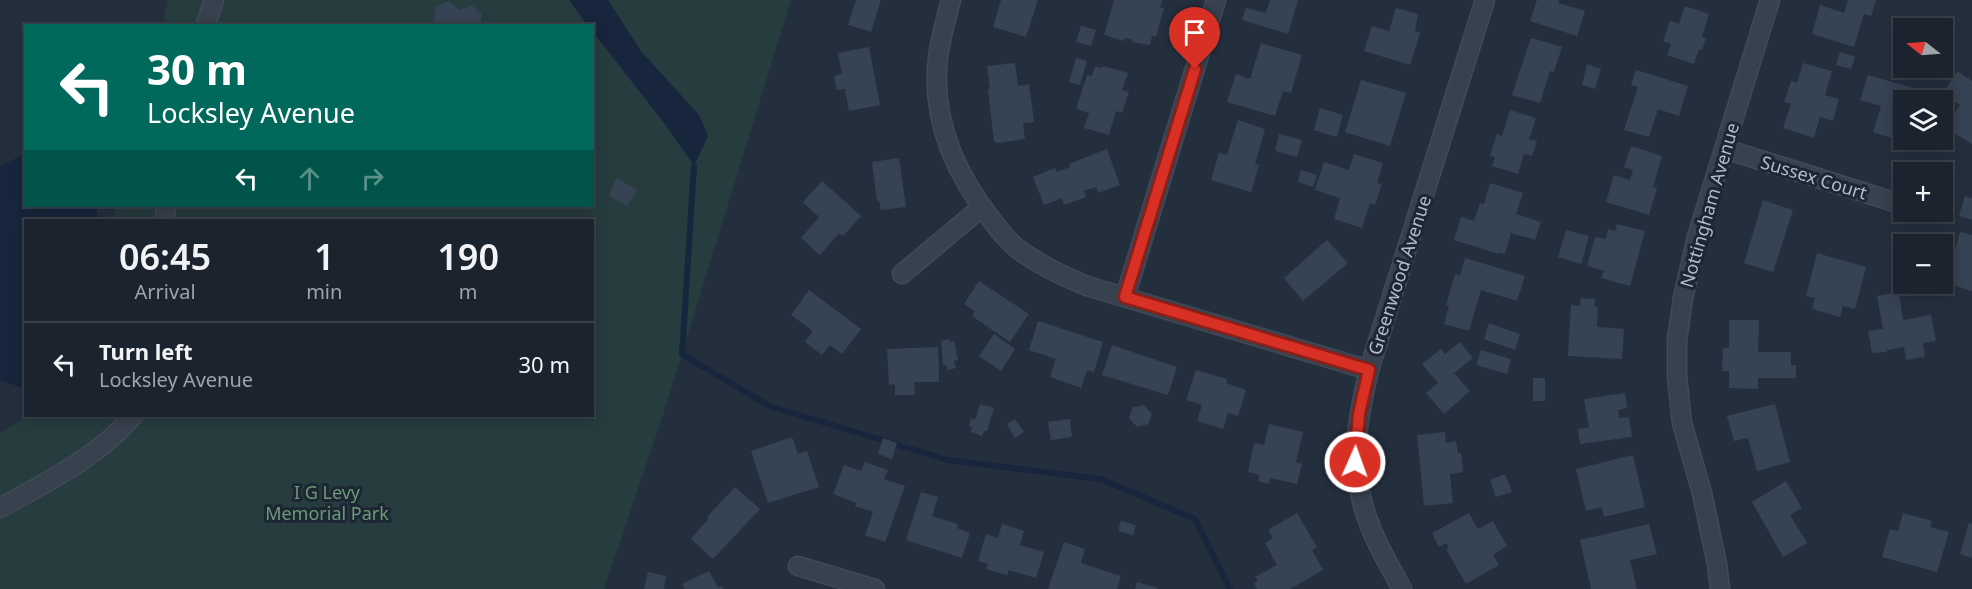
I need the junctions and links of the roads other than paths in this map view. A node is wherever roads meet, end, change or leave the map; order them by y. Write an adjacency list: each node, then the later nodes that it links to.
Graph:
1 (214, 0): 6 (street)
2 (951, 0): 9 (street)
3 (1216, 0): 11 (street)
4 (1485, 0): 12 (street, Greenwood Avenue)
5 (1770, 0): 7 (street, Nottingham Avenue)
6 (206, 24)
7 (1725, 150): 8 (street, Sussex Court); 18 (street, Nottingham Avenue)
8 (1893, 202)
9 (982, 207): 10 (street); 11 (street)
10 (902, 274)
11 (1125, 297): 12 (street)
12 (1369, 370): 16 (street, Greenwood Avenue)
13 (131, 417): 14 (street)
14 (0, 508)
15 (798, 566): 17 (street)
16 (1397, 587)
17 (875, 589)
18 (1720, 589)

